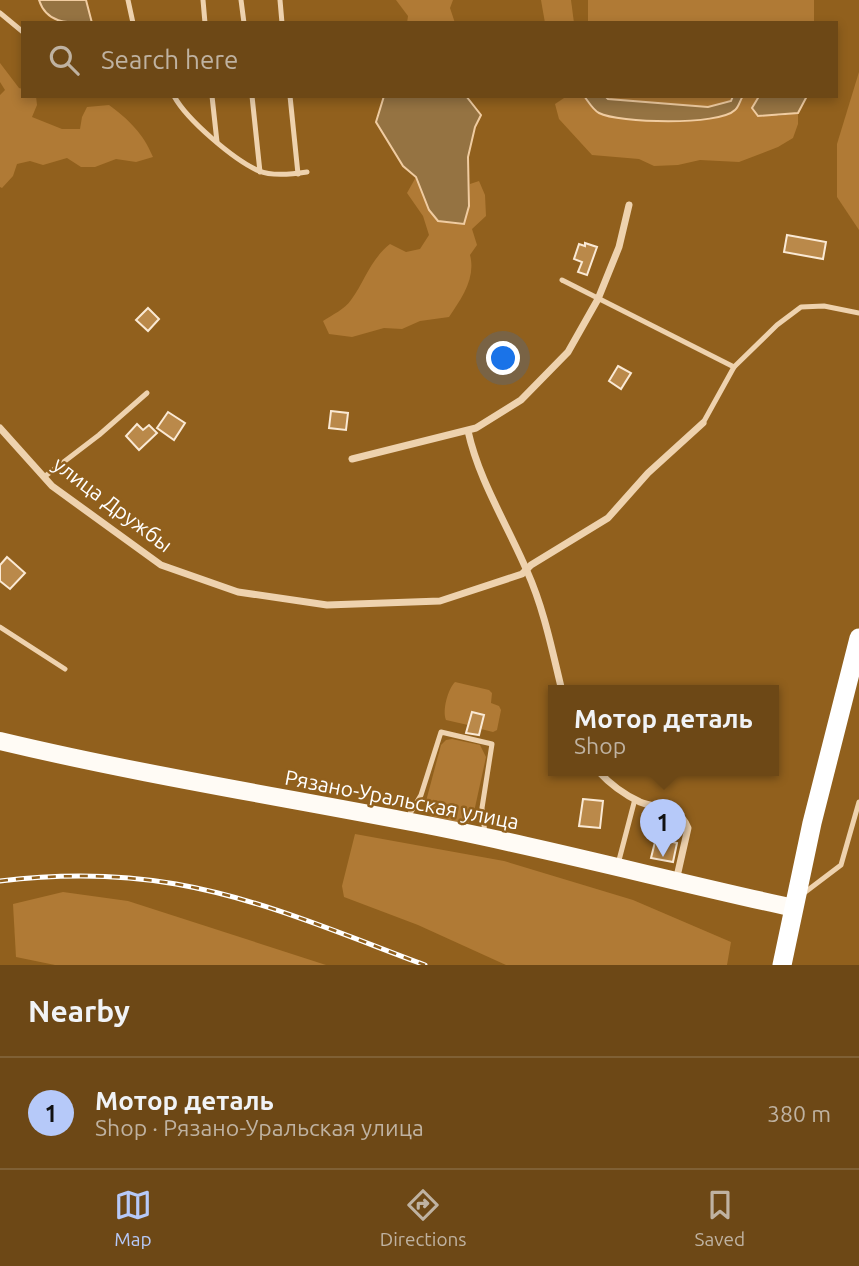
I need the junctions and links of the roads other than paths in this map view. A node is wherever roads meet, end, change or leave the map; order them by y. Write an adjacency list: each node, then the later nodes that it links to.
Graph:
1 (128, 0): 6 (lane)
2 (203, 0): 7 (lane)
3 (241, 0): 8 (lane)
4 (280, 0): 9 (lane)
5 (0, 13): 10 (lane)
6 (133, 21)
7 (205, 21)
8 (244, 21)
9 (282, 21)
10 (21, 31)
11 (175, 98): 15 (lane)
12 (212, 98): 15 (lane)
13 (252, 98): 16 (lane)
14 (290, 98): 18 (lane)
15 (217, 143): 16 (lane)
16 (260, 172): 18 (lane)
17 (307, 172): 18 (lane)
18 (298, 174)
19 (629, 205): 21 (street)
20 (562, 281): 21 (lane)
21 (598, 299): 23 (lane); 27 (street)
22 (859, 313): 23 (lane)
23 (734, 367): 25 (lane)
24 (148, 393): 29 (lane)
25 (703, 423): 30 (street, улица Дружбы)
26 (0, 428): 29 (street, улица Дружбы)
27 (468, 431): 28 (street); 30 (street)
28 (352, 460)
29 (44, 477): 30 (street, улица Дружбы)
30 (527, 570): 34 (street)
31 (0, 627): 33 (lane)
32 (859, 638): 43 (highway)
33 (65, 669)
34 (561, 685)
35 (0, 741): 39 (main road, Рязано-Уральская улица)
36 (602, 776): 37 (street)
37 (635, 799): 41 (lane); 42 (street)
38 (859, 802): 43 (lane)
39 (406, 821): 40 (main road, Рязано-Уральская улица); 40 (lane)
40 (485, 837): 41 (main road, Рязано-Уральская улица)
41 (617, 868): 42 (main road, Рязано-Уральская улица)
42 (675, 882): 43 (main road, Рязано-Уральская улица)
43 (795, 904): 44 (highway)
44 (782, 965)

